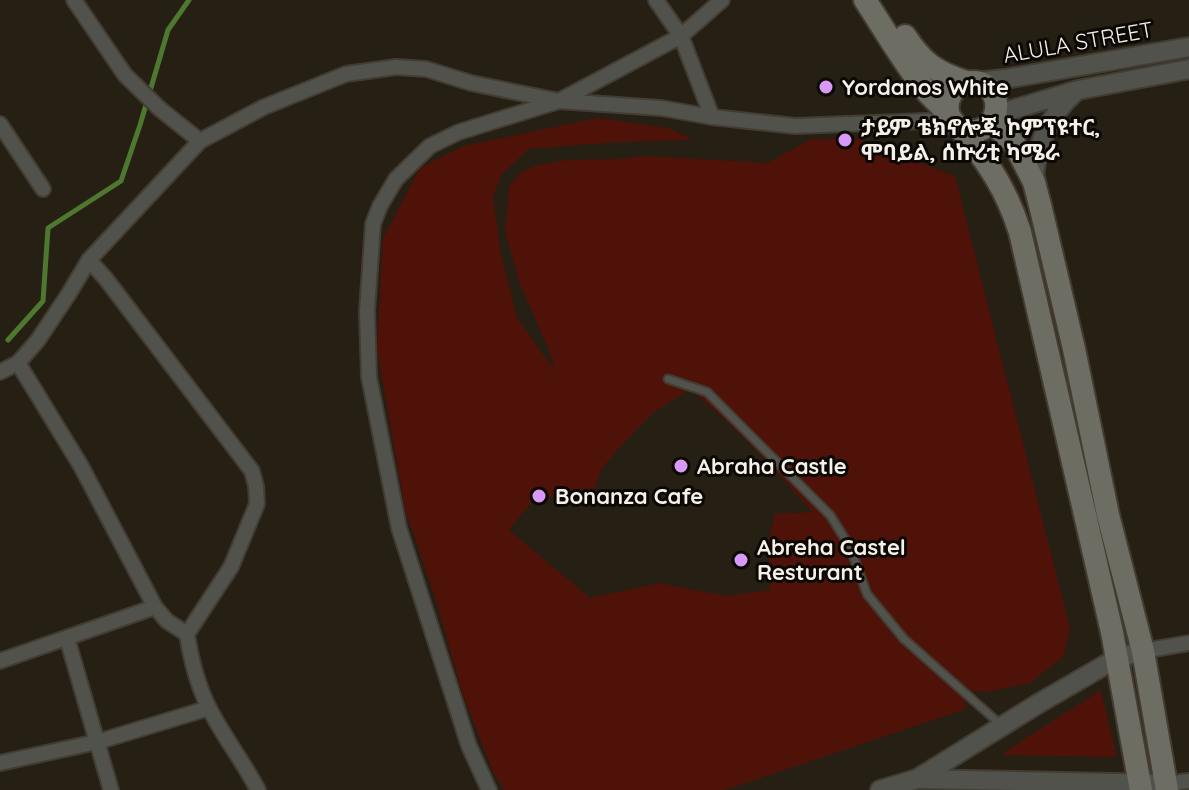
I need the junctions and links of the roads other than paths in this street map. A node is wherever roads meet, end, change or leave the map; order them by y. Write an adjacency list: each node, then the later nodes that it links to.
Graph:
1 (74, 0): 16 (street)
2 (656, 0): 6 (street)
3 (722, 0): 6 (street)
4 (865, 0): 14 (main road)
5 (881, 0): 9 (main road)
6 (681, 36): 11 (street); 12 (street)
7 (1189, 47): 9 (street, ALULA STREET)
8 (1189, 69): 10 (street, ALULA STREET)
9 (970, 82): 13 (main road); 14 (main road)
10 (1078, 90): 13 (street, ALULA STREET); 17 (street)
11 (559, 101): 12 (street); 16 (street); 42 (street)
12 (712, 117): 14 (street)
13 (993, 118): 14 (main road); 17 (main road)
14 (954, 121): 24 (main road)
15 (0, 124): 18 (street)
16 (200, 141): 19 (street)
17 (1034, 182): 23 (main road)
18 (43, 189)
19 (89, 260): 20 (street); 26 (street)
20 (18, 363): 21 (street); 25 (street)
21 (0, 372)
22 (668, 379): 33 (lane)
23 (1108, 515): 24 (main road); 29 (main road)
24 (1084, 518): 30 (main road)
25 (155, 607): 26 (street); 27 (street)
26 (187, 634): 32 (street)
27 (67, 638): 31 (street); 34 (street)
28 (1189, 643): 29 (street)
29 (1143, 651): 30 (street); 39 (main road)
30 (1117, 658): 33 (street); 38 (main road)
31 (0, 661)
32 (209, 708): 34 (street); 41 (street)
33 (1003, 726): 36 (street)
34 (97, 742): 35 (street); 40 (street)
35 (0, 763)
36 (917, 779): 38 (street); 43 (street)
37 (1189, 781): 39 (street)
38 (1141, 787): 39 (street)
39 (1166, 787)
40 (111, 790)
41 (258, 790)
42 (489, 790)
43 (880, 790)

